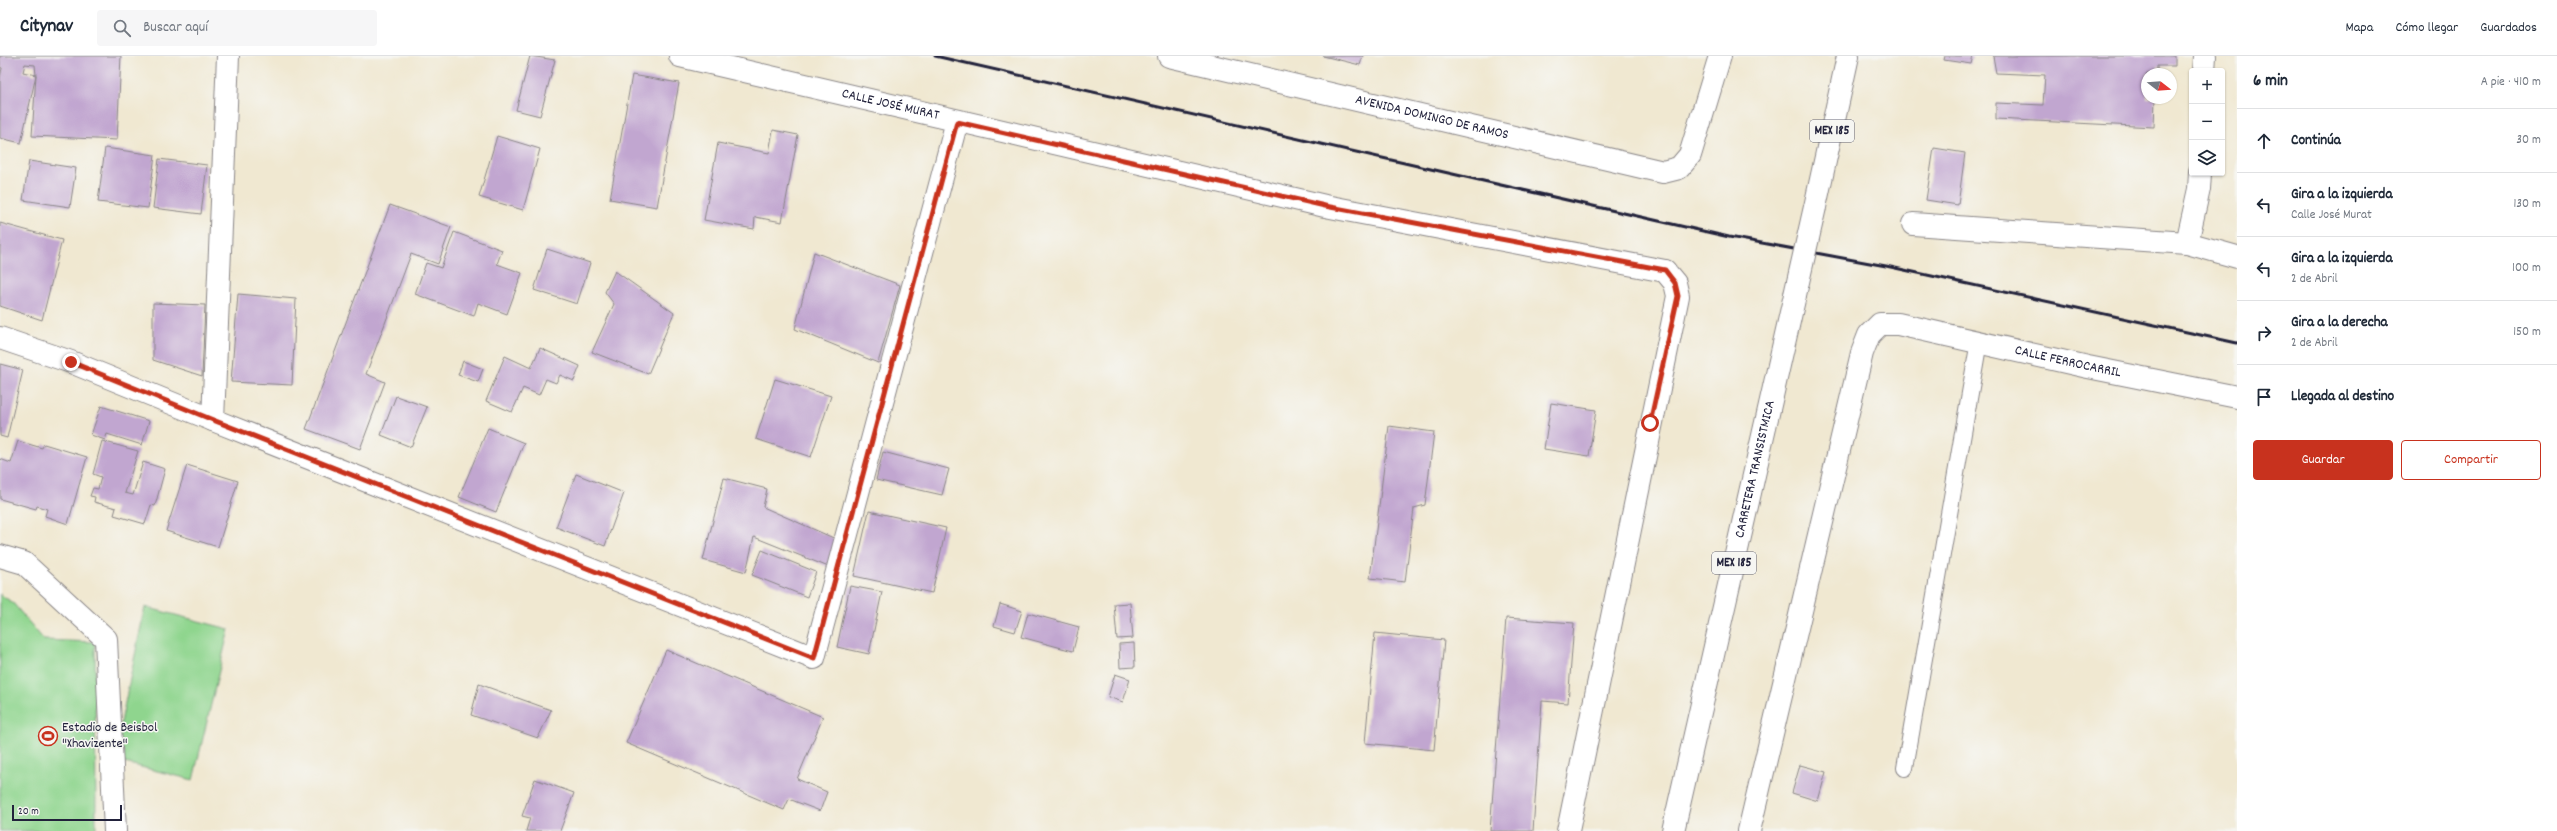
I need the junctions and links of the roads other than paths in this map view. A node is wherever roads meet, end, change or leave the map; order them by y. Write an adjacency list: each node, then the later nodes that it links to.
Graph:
1 (228, 56): 16 (street)
2 (680, 56): 8 (street, CALLE JOSÉ MURAT)
3 (1169, 56): 4 (street, AVENIDA DOMINGO DE RAMOS)
4 (1720, 56)
5 (1848, 56): 21 (street, CARRETERA TRANSISTMICA / MEX 185, bridge)
6 (2205, 56): 7 (street)
7 (2204, 68)
8 (957, 122): 16 (street); 20 (street, CALLE JOSÉ MURAT)
9 (2200, 176): 11 (street)
10 (1913, 224): 11 (street)
11 (2187, 243): 12 (street)
12 (2237, 257)
13 (0, 338): 16 (street)
14 (1979, 341): 15 (street, CALLE FERROCARRIL); 18 (lane); 22 (street, CALLE FERROCARRIL)
15 (2237, 397)
16 (213, 420)
17 (0, 556): 19 (street)
18 (1905, 768)
19 (115, 831)
20 (1568, 831)
21 (1672, 831)
22 (1749, 831)

